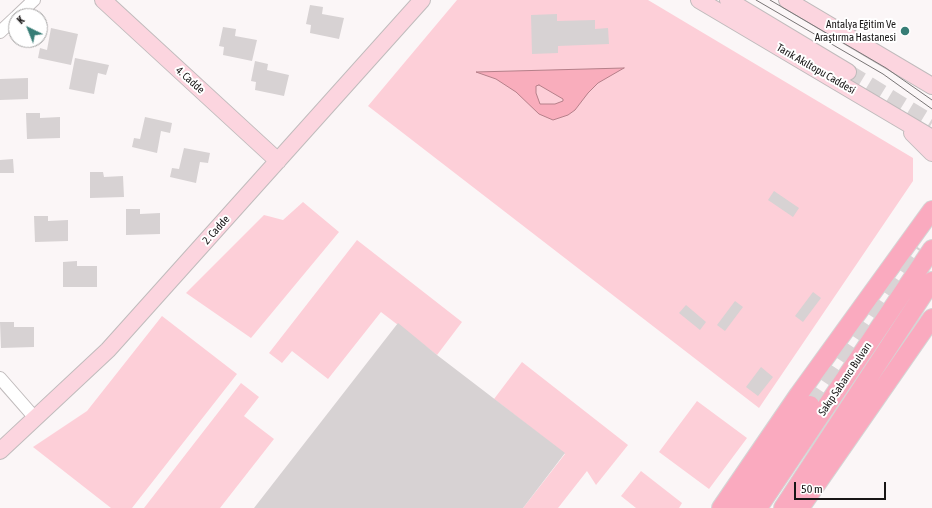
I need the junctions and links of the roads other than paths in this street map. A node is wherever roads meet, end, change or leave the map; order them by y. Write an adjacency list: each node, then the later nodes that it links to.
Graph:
1 (34, 0): 7 (street)
2 (103, 0): 15 (street, 4. Cadde)
3 (422, 0): 15 (street, 2. Cadde)
4 (699, 0): 12 (street, Tarık Akıltopu Caddesi)
5 (728, 0): 10 (street)
6 (787, 0): 11 (street)
7 (26, 8)
8 (8, 25): 9 (street)
9 (0, 32)
10 (848, 72)
11 (932, 86)
12 (886, 110): 13 (street, Tarık Akıltopu Caddesi); 14 (street)
13 (932, 138)
14 (932, 153)
15 (278, 161): 22 (street, 2. Cadde)
16 (932, 209): 24 (main road)
17 (932, 249): 26 (main road, Sakıp Sabancı Bulvarı)
18 (932, 281): 27 (main road, Sakıp Sabancı Bulvarı)
19 (932, 318): 28 (main road)
20 (0, 378): 22 (street)
21 (810, 405): 25 (main road)
22 (35, 418): 23 (street, 2. Cadde)
23 (0, 451)
24 (721, 508)
25 (740, 508)
26 (758, 508)
27 (783, 508)
28 (800, 508)

